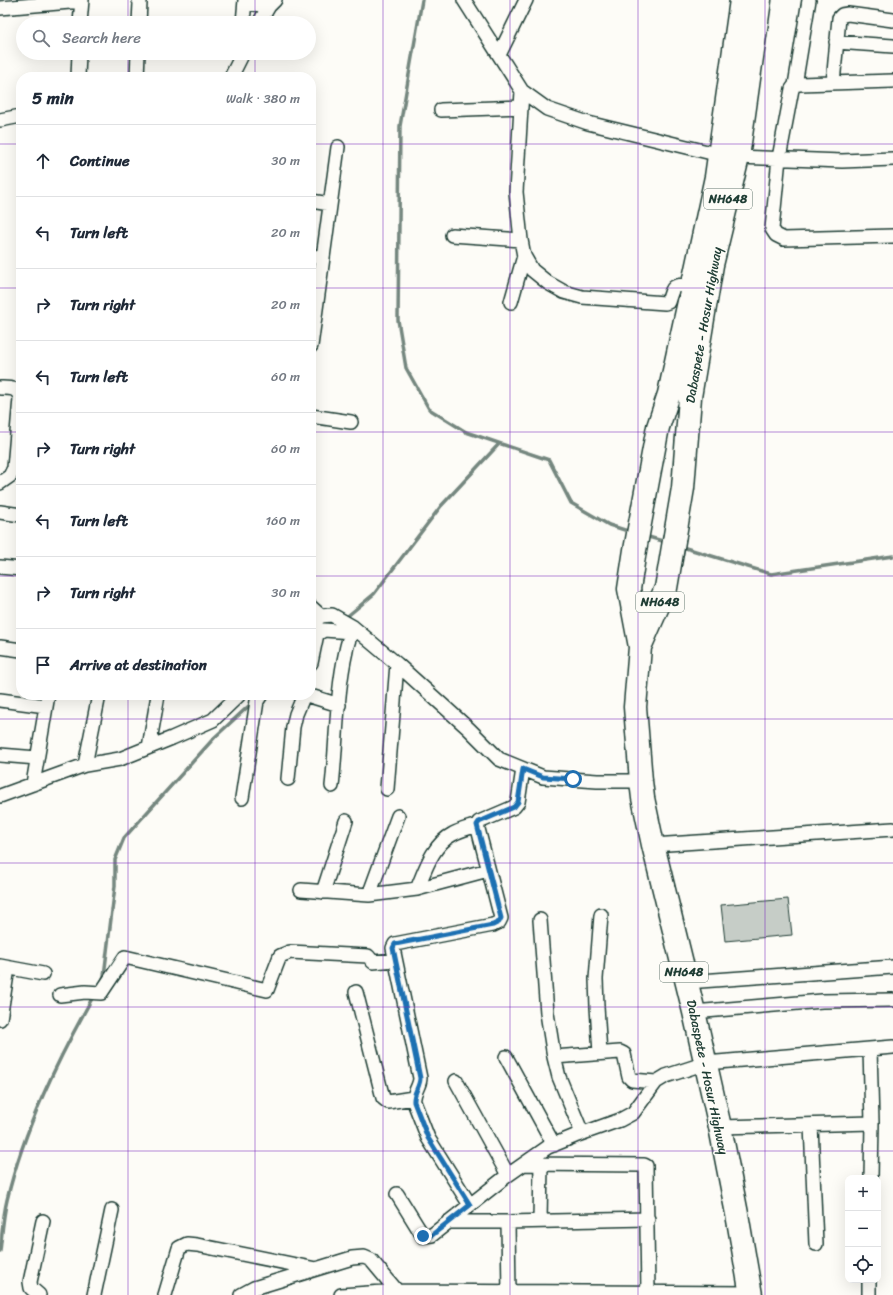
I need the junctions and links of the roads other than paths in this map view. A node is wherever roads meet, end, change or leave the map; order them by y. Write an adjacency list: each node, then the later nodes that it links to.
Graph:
1 (139, 0): 12 (street)
2 (464, 0): 18 (street)
3 (526, 0): 18 (street)
4 (741, 0): 34 (highway, NH648)
5 (760, 0): 34 (highway, Dabaspete - Hosur Highway / NH648)
6 (809, 0): 27 (street)
7 (82, 1): 10 (street); 11 (street)
8 (246, 1): 9 (street); 13 (street)
9 (272, 3): 14 (street)
10 (0, 8)
11 (81, 16)
12 (139, 16)
13 (244, 16)
14 (264, 16)
15 (893, 20): 16 (street)
16 (836, 42): 17 (street); 26 (street)
17 (893, 46)
18 (499, 55): 28 (street)
19 (79, 60): 22 (street)
20 (138, 60): 23 (street)
21 (240, 60): 24 (street)
22 (78, 72)
23 (137, 72)
24 (234, 72)
25 (893, 81): 26 (street)
26 (833, 83): 27 (street)
27 (795, 85): 35 (street)
28 (522, 91): 29 (street); 34 (street)
29 (521, 107): 30 (street); 41 (street)
30 (441, 110)
31 (16, 117): 32 (street)
32 (0, 120)
33 (338, 147): 38 (street)
34 (729, 156): 35 (street); 45 (highway, NH648); 49 (highway, Dabaspete - Hosur Highway / NH648)
35 (779, 158): 36 (street); 40 (street)
36 (893, 159)
37 (316, 202): 38 (street)
38 (330, 204): 43 (street)
39 (452, 235): 41 (street)
40 (893, 236)
41 (521, 240): 42 (street)
42 (524, 256): 45 (street); 46 (street)
43 (317, 257): 44 (street)
44 (316, 271)
45 (693, 286): 49 (highway, NH648)
46 (511, 302)
47 (0, 388): 48 (street)
48 (16, 390)
49 (680, 395): 64 (highway, Dabaspete - Hosur Highway / NH648); 64 (highway, Dabaspete - Hosur Highway / NH648)
50 (316, 417): 51 (street)
51 (351, 422)
52 (16, 445): 53 (street)
53 (0, 483)
54 (0, 512): 55 (street)
55 (16, 514)
56 (0, 567): 57 (street)
57 (16, 569)
58 (316, 610): 59 (street)
59 (326, 615): 60 (street); 61 (street)
60 (352, 628): 62 (street); 66 (street); 75 (street)
61 (316, 629)
62 (316, 632)
63 (0, 647): 65 (street)
64 (640, 647): 82 (highway, Dabaspete - Hosur Highway / NH648)
65 (16, 649)
66 (397, 664): 80 (street); 85 (street)
67 (316, 698): 75 (street)
68 (0, 700): 69 (street)
69 (47, 700): 78 (street)
70 (98, 700): 79 (street)
71 (157, 700): 76 (street)
72 (234, 700): 76 (street)
73 (258, 700): 87 (street)
74 (302, 700): 81 (street)
75 (338, 705): 84 (street)
76 (149, 747): 79 (street)
77 (0, 755): 78 (street)
78 (37, 758): 83 (street)
79 (85, 765): 83 (street)
80 (523, 769): 82 (street); 90 (street)
81 (288, 778)
82 (641, 781): 92 (highway, Dabaspete - Hosur Highway / NH648)
83 (33, 784): 86 (street)
84 (332, 786)
85 (388, 789)
86 (0, 796)
87 (242, 798)
88 (398, 816): 97 (street)
89 (346, 821): 96 (street)
90 (477, 825): 93 (street); 94 (street)
91 (893, 829): 92 (street)
92 (654, 845): 104 (highway, Dabaspete - Hosur Highway / NH648)
93 (488, 870): 94 (street); 100 (street)
94 (417, 889): 97 (street)
95 (301, 890): 96 (street)
96 (323, 892): 97 (street)
97 (369, 895)
98 (601, 915): 112 (street)
99 (540, 920): 114 (street)
100 (395, 960): 106 (street); 118 (street)
101 (4, 967): 103 (street); 109 (street)
102 (893, 967): 104 (street)
103 (43, 974)
104 (687, 982): 108 (highway, Dabaspete - Hosur Highway / NH648)
105 (356, 992): 118 (street)
106 (60, 995)
107 (893, 1000): 108 (street)
108 (694, 1012): 115 (highway, Dabaspete - Hosur Highway / NH648)
109 (0, 1019)
110 (893, 1047): 111 (street)
111 (870, 1049): 115 (street); 119 (street)
112 (600, 1053): 114 (street); 117 (street)
113 (506, 1057): 123 (street)
114 (554, 1057): 122 (street)
115 (706, 1063): 117 (street); 121 (highway, Dabaspete - Hosur Highway / NH648)
116 (456, 1080): 126 (street)
117 (656, 1082): 122 (street)
118 (413, 1098): 129 (street)
119 (872, 1122): 120 (street); 127 (street)
120 (811, 1124): 121 (street); 136 (street)
121 (720, 1127): 142 (highway, Dabaspete - Hosur Highway / NH648)
122 (582, 1133): 123 (street)
123 (554, 1145): 124 (street)
124 (524, 1164): 125 (street); 126 (street)
125 (541, 1164): 131 (street); 133 (street)
126 (508, 1175): 129 (street)
127 (871, 1175)
128 (397, 1194): 134 (street)
129 (470, 1205): 134 (street)
130 (112, 1210): 144 (street)
131 (648, 1219): 133 (street); 139 (street)
132 (43, 1221): 143 (street)
133 (540, 1221): 135 (street)
134 (448, 1222): 135 (street)
135 (508, 1222): 141 (street)
136 (816, 1244)
137 (316, 1269): 140 (street); 145 (street); 146 (street)
138 (869, 1283): 148 (street)
139 (648, 1292): 141 (street); 142 (street)
140 (396, 1293): 141 (street); 147 (street)
141 (509, 1293)
142 (750, 1294)
143 (39, 1295)
144 (94, 1295)
145 (165, 1295)
146 (242, 1295)
147 (341, 1295)
148 (869, 1295)

